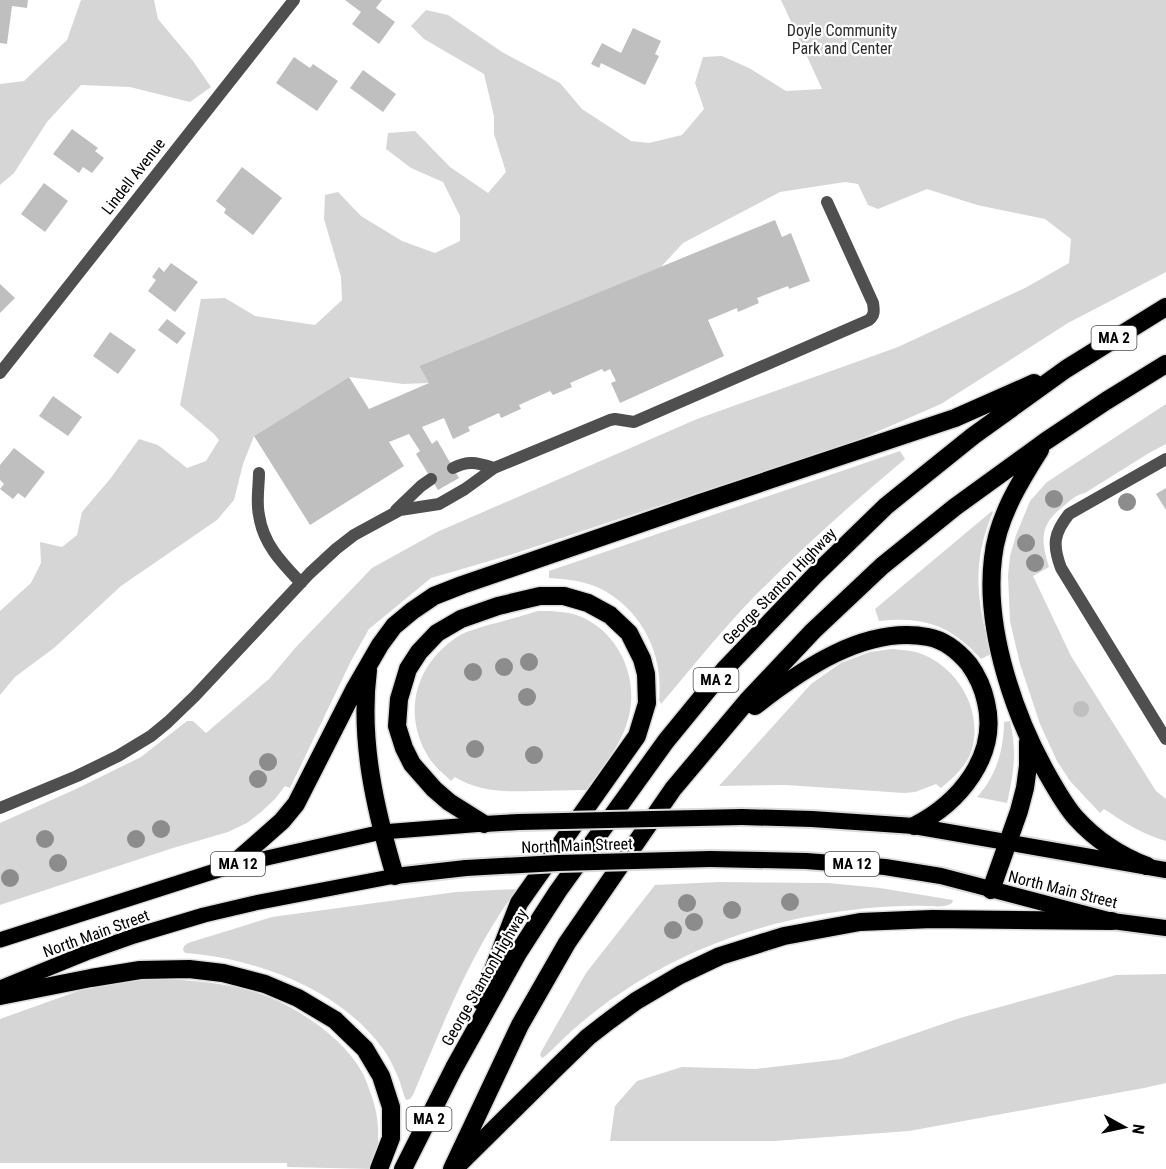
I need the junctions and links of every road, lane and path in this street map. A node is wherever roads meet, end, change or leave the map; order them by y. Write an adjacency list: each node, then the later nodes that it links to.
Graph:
1 (294, 0): 6 (street, Lindell Avenue)
2 (827, 202): 10 (street)
3 (1166, 306): 5 (highway, George Stanton Highway / MA 2)
4 (1166, 364): 7 (highway, MA 2)
5 (1065, 369): 15 (highway); 34 (highway, George Stanton Highway / MA 2)
6 (0, 373)
7 (1046, 441): 16 (highway, MA 2); 17 (highway)
8 (1166, 459): 18 (street)
9 (453, 468): 10 (street)
10 (494, 468): 13 (street)
11 (259, 472): 14 (street)
12 (431, 479): 13 (street)
13 (394, 512): 14 (street)
14 (301, 583): 19 (street)
15 (368, 665): 22 (highway); 24 (highway)
16 (724, 728): 21 (highway); 37 (highway, MA 2)
17 (1028, 737): 23 (highway); 25 (highway)
18 (1166, 739)
19 (0, 808)
20 (484, 824): 21 (highway, North Main Street / MA 12, bridge); 22 (main road, North Main Street / MA 12); 34 (highway)
21 (914, 826): 23 (highway, North Main Street / MA 12)
22 (382, 832): 24 (main road, North Main Street / MA 12); 27 (highway)
23 (1007, 843): 25 (highway, North Main Street / MA 12); 28 (highway)
24 (231, 866): 31 (main road, North Main Street / MA 12)
25 (1147, 866): 26 (highway, North Main Street / MA 12)
26 (1166, 870)
27 (395, 876): 28 (highway, North Main Street / MA 12, bridge); 32 (main road, North Main Street / MA 12)
28 (991, 890): 29 (highway, North Main Street / MA 12)
29 (1112, 921): 30 (highway, North Main Street / MA 12); 37 (highway)
30 (1166, 928)
31 (0, 940)
32 (0, 988)
33 (0, 996): 35 (highway)
34 (454, 1068): 36 (highway, George Stanton Highway / MA 2)
35 (379, 1169)
36 (403, 1169)
37 (453, 1169)

